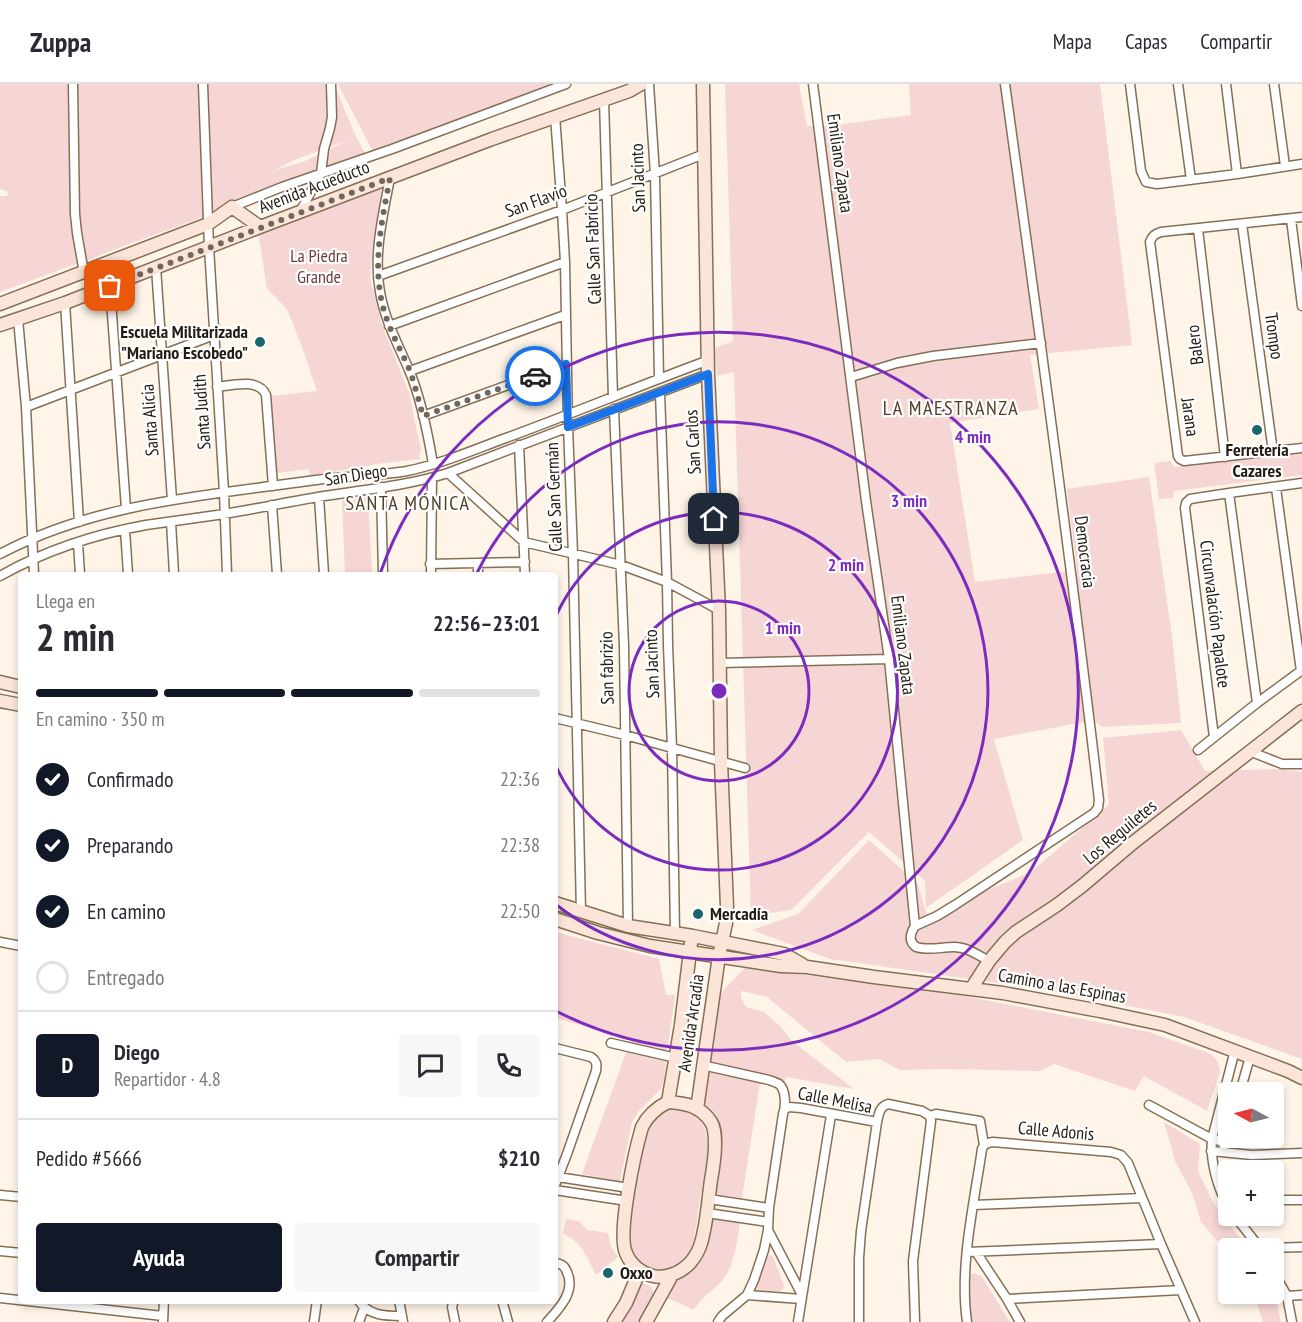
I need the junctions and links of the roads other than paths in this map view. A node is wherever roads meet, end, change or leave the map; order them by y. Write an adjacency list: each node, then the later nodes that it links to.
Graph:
1 (73, 84): 37 (street)
2 (203, 84): 30 (street, Santa Judith)
3 (331, 84): 19 (street)
4 (566, 84): 19 (street, Avenida Acueducto)
5 (641, 84): 14 (street, Avenida Acueducto)
6 (649, 84): 20 (street, San Jacinto)
7 (703, 84): 16 (street, San Carlos)
8 (813, 84): 55 (street, Emiliano Zapata)
9 (1005, 84): 48 (street, Democracia)
10 (1130, 84): 23 (street)
11 (1179, 84): 23 (street)
12 (1226, 84): 21 (street)
13 (1274, 84): 18 (street)
14 (604, 100): 15 (street, Avenida Acueducto); 24 (street, Calle San Fabricio)
15 (555, 116): 22 (street, Avenida Acueducto); 26 (street, Calle San Germán)
16 (704, 154): 20 (street, San Flavio); 50 (street, San Carlos)
17 (1302, 164): 18 (street)
18 (1285, 166): 21 (street)
19 (321, 173): 25 (street, Avenida Acueducto); 27 (street)
20 (655, 174): 24 (street, San Flavio); 56 (street, San Jacinto)
21 (1237, 174): 23 (street)
22 (390, 178): 27 (street, Avenida Acueducto); 38 (street)
23 (1191, 180)
24 (608, 192): 26 (street, San Flavio); 60 (street, Calle San Fabricio)
25 (232, 207): 30 (street, Avenida Acueducto); 32 (street)
26 (562, 210): 35 (street, Calle San Germán); 38 (street, San Flavio)
27 (300, 212): 32 (street, Avenida Acueducto)
28 (1302, 218): 29 (street)
29 (1291, 219): 31 (street); 42 (street)
30 (208, 224): 34 (street, Santa Judith); 37 (street, Avenida Acueducto)
31 (1242, 224): 33 (street); 68 (street, Trompo)
32 (260, 227): 34 (street, Avenida Acueducto)
33 (1198, 229): 69 (street, Balero); 69 (street, Jarana)
34 (209, 247): 36 (street, Avenida Acueducto); 47 (street, Santa Judith)
35 (565, 262): 43 (street, Calle San Germán); 46 (street)
36 (156, 267): 39 (street, Avenida Acueducto); 49 (street, Santa Alicia)
37 (84, 273): 41 (street, Avenida Acueducto)
38 (378, 276): 46 (street)
39 (110, 286): 40 (street, Avenida Acueducto); 53 (street)
40 (65, 303): 44 (street, Avenida Acueducto); 58 (street)
41 (0, 304)
42 (1302, 306)
43 (565, 315): 51 (street, Calle San Germán); 52 (street)
44 (18, 319): 45 (street, Avenida Acueducto); 61 (street)
45 (0, 325)
46 (389, 326): 52 (street)
47 (214, 334): 49 (street); 57 (street, Santa Judith)
48 (1041, 343): 55 (street); 134 (street, Democracia)
49 (162, 355): 53 (street); 80 (street, Santa Alicia)
50 (709, 360): 54 (street, San Carlos); 56 (street, San Diego)
51 (566, 364): 63 (street); 64 (street, Calle San Germán)
52 (410, 371): 63 (street)
53 (115, 373): 58 (street); 82 (street)
54 (708, 374): 59 (street, San Diego); 110 (street, San Carlos)
55 (851, 377): 111 (street, Emiliano Zapata)
56 (659, 378): 60 (street, San Diego)
57 (217, 387): 74 (street); 77 (street, Santa Judith)
58 (70, 391): 61 (street); 84 (street)
59 (660, 393): 62 (street, San Diego); 109 (street, San Jacinto)
60 (613, 397): 64 (street, San Diego)
61 (26, 407): 87 (street)
62 (614, 409): 65 (street, San Diego); 96 (street, San fabrizio)
63 (423, 416): 70 (street)
64 (568, 416): 65 (street, Calle San Germán); 70 (street, San Diego)
65 (568, 427): 66 (street, San Diego); 91 (street, Calle San Germán)
66 (519, 445): 71 (street, San Diego); 88 (street)
67 (1302, 448): 68 (street)
68 (1272, 452): 69 (street)
69 (1225, 457)
70 (433, 464): 74 (street, San Diego)
71 (448, 473): 72 (street, San Diego); 88 (street)
72 (432, 478): 75 (street, San Diego); 95 (street)
73 (1302, 483): 76 (street, Circunvalación Papalote)
74 (273, 486): 77 (street, San Diego)
75 (381, 488): 79 (street, San Diego); 104 (street)
76 (1276, 488): 78 (street, Circunvalación Papalote); 113 (street)
77 (224, 492): 80 (street, San Diego); 83 (street, Santa Judith)
78 (1229, 493): 117 (street); 123 (street, Circunvalación Papalote)
79 (319, 497): 81 (street, San Diego); 103 (street)
80 (172, 500): 82 (street, San Diego)
81 (272, 505): 83 (street, San Diego); 102 (street)
82 (126, 509): 84 (street, San Diego)
83 (224, 514): 85 (street, San Diego); 101 (street, Santa Judith)
84 (79, 522): 87 (street, San Diego)
85 (171, 522): 86 (street, San Diego); 100 (street)
86 (125, 530): 89 (street, San Diego); 99 (street)
87 (32, 539): 90 (street, San Diego); 92 (street)
88 (524, 542): 91 (street); 93 (street)
89 (78, 543): 92 (street, San Diego); 98 (street)
90 (0, 554)
91 (573, 554): 96 (street); 121 (street, Calle San Germán)
92 (34, 559): 97 (street); 108 (street, San Diego)
93 (525, 562): 94 (street); 107 (street)
94 (478, 563): 95 (street); 106 (street)
95 (430, 564): 105 (street)
96 (621, 565): 109 (street); 122 (street, San fabrizio)
97 (34, 572)
98 (80, 572)
99 (128, 572)
100 (174, 572)
101 (227, 572)
102 (276, 572)
103 (324, 572)
104 (383, 572)
105 (431, 572)
106 (478, 572)
107 (525, 572)
108 (0, 576)
109 (667, 582): 110 (street); 124 (street, San Jacinto)
110 (718, 610): 112 (street, San Carlos)
111 (889, 659): 112 (street); 134 (street, Emiliano Zapata)
112 (720, 663): 127 (street, San Carlos)
113 (1301, 670): 117 (street, Circunvalación Papalote)
114 (0, 682): 115 (street)
115 (18, 686)
116 (0, 701): 118 (street)
117 (1257, 703): 123 (street, Circunvalación Papalote)
118 (18, 704)
119 (1302, 711): 126 (street, Los Reguiletes)
120 (558, 719): 121 (street)
121 (577, 724): 122 (street); 131 (street, Calle San Germán)
122 (624, 735): 124 (street); 133 (street, San fabrizio)
123 (1214, 737): 125 (street)
124 (672, 748): 127 (street); 135 (street, San Jacinto)
125 (1198, 750)
126 (1249, 752): 128 (street); 142 (street, Los Reguiletes)
127 (722, 762): 129 (street); 138 (street, San Carlos)
128 (1302, 764)
129 (745, 768)
130 (558, 904): 131 (street, Camino a las Espinas)
131 (581, 912): 133 (street, Camino a las Espinas)
132 (558, 920): 140 (street, Camino a las Espinas)
133 (628, 926): 135 (street, Camino a las Espinas)
134 (915, 926): 142 (street, Emiliano Zapata)
135 (675, 933): 136 (street, Camino a las Espinas)
136 (693, 936): 138 (street, Camino a las Espinas); 140 (street, Avenida Arcadia)
137 (0, 942): 139 (street)
138 (722, 942): 141 (street, Avenida Arcadia); 143 (street, Camino a las Espinas)
139 (18, 945)
140 (690, 952): 141 (street, Camino a las Espinas); 149 (street, Avenida Arcadia)
141 (719, 956): 143 (street, Camino a las Espinas); 150 (street, Avenida Arcadia)
142 (989, 961): 144 (street, Los Reguiletes)
143 (807, 967): 144 (street, Camino a las Espinas)
144 (971, 989): 147 (street, Camino a las Espinas)
145 (610, 1043): 149 (street)
146 (558, 1049): 166 (street)
147 (1235, 1050): 148 (street, Camino a las Espinas); 160 (street)
148 (1250, 1057): 151 (street, Camino a las Espinas); 152 (street)
149 (676, 1058): 153 (street, Avenida Arcadia)
150 (702, 1065): 155 (street, Avenida Arcadia); 156 (street)
151 (1302, 1078)
152 (1243, 1082)
153 (668, 1102): 155 (street); 173 (street)
154 (1149, 1105): 160 (street)
155 (697, 1108): 178 (street)
156 (785, 1109): 157 (street, Calle Melisa); 183 (street, Calle Melisa)
157 (831, 1115): 159 (street, Calle Melisa); 196 (street)
158 (930, 1118): 159 (street); 162 (street); 227 (street)
159 (877, 1122): 226 (street, Calle Melisa)
160 (1212, 1139): 161 (street); 164 (street)
161 (1218, 1140)
162 (984, 1145): 177 (street, Calle Adonis); 182 (street)
163 (1223, 1148): 165 (street)
164 (1211, 1151): 165 (street); 169 (street)
165 (1222, 1153): 167 (street); 169 (street)
166 (567, 1154): 168 (street); 170 (street)
167 (1302, 1154)
168 (558, 1157)
169 (1214, 1166): 171 (street)
170 (558, 1176)
171 (1218, 1177)
172 (558, 1181): 173 (street)
173 (629, 1188): 181 (street)
174 (558, 1190): 181 (street)
175 (0, 1195): 176 (street)
176 (18, 1197)
177 (1142, 1198): 182 (street); 188 (street, Calle Adonis)
178 (709, 1199): 183 (street); 184 (street)
179 (1284, 1200): 180 (street)
180 (1302, 1200)
181 (627, 1201): 197 (street)
182 (974, 1205): 192 (street)
183 (770, 1208): 185 (street, Calle Melisa)
184 (706, 1213): 185 (street); 198 (street)
185 (768, 1226): 195 (street); 201 (street, Calle Melisa)
186 (1243, 1226): 187 (street)
187 (1252, 1238)
188 (1161, 1244): 192 (street); 199 (street, Calle Adonis)
189 (1302, 1247): 190 (street)
190 (1284, 1248)
191 (0, 1251): 193 (street)
192 (972, 1252): 206 (street); 228 (street)
193 (18, 1253)
194 (558, 1263): 217 (street)
195 (789, 1267): 196 (street); 204 (street)
196 (807, 1268): 204 (street)
197 (640, 1270): 198 (street); 222 (street)
198 (672, 1275): 223 (street)
199 (1181, 1290): 206 (street); 230 (street, Calle Adonis)
200 (1284, 1291): 203 (street)
201 (747, 1295): 204 (street); 224 (street, Calle Melisa)
202 (1302, 1295): 203 (street)
203 (1287, 1296): 231 (street)
204 (801, 1297): 225 (street)
205 (0, 1298): 207 (street)
206 (1007, 1299): 229 (street)
207 (18, 1300)
208 (47, 1304): 215 (street)
209 (164, 1304): 215 (street)
210 (316, 1304): 218 (street)
211 (361, 1304): 216 (street); 219 (street)
212 (400, 1304): 216 (street)
213 (453, 1304): 220 (street)
214 (503, 1304): 221 (street)
215 (163, 1319)
216 (403, 1319)
217 (552, 1320)
218 (314, 1322)
219 (359, 1322)
220 (455, 1322)
221 (508, 1322)
222 (614, 1322)
223 (646, 1322)
224 (718, 1322)
225 (798, 1322)
226 (859, 1322)
227 (915, 1322)
228 (967, 1322)
229 (1020, 1322)
230 (1195, 1322)
231 (1292, 1322)

